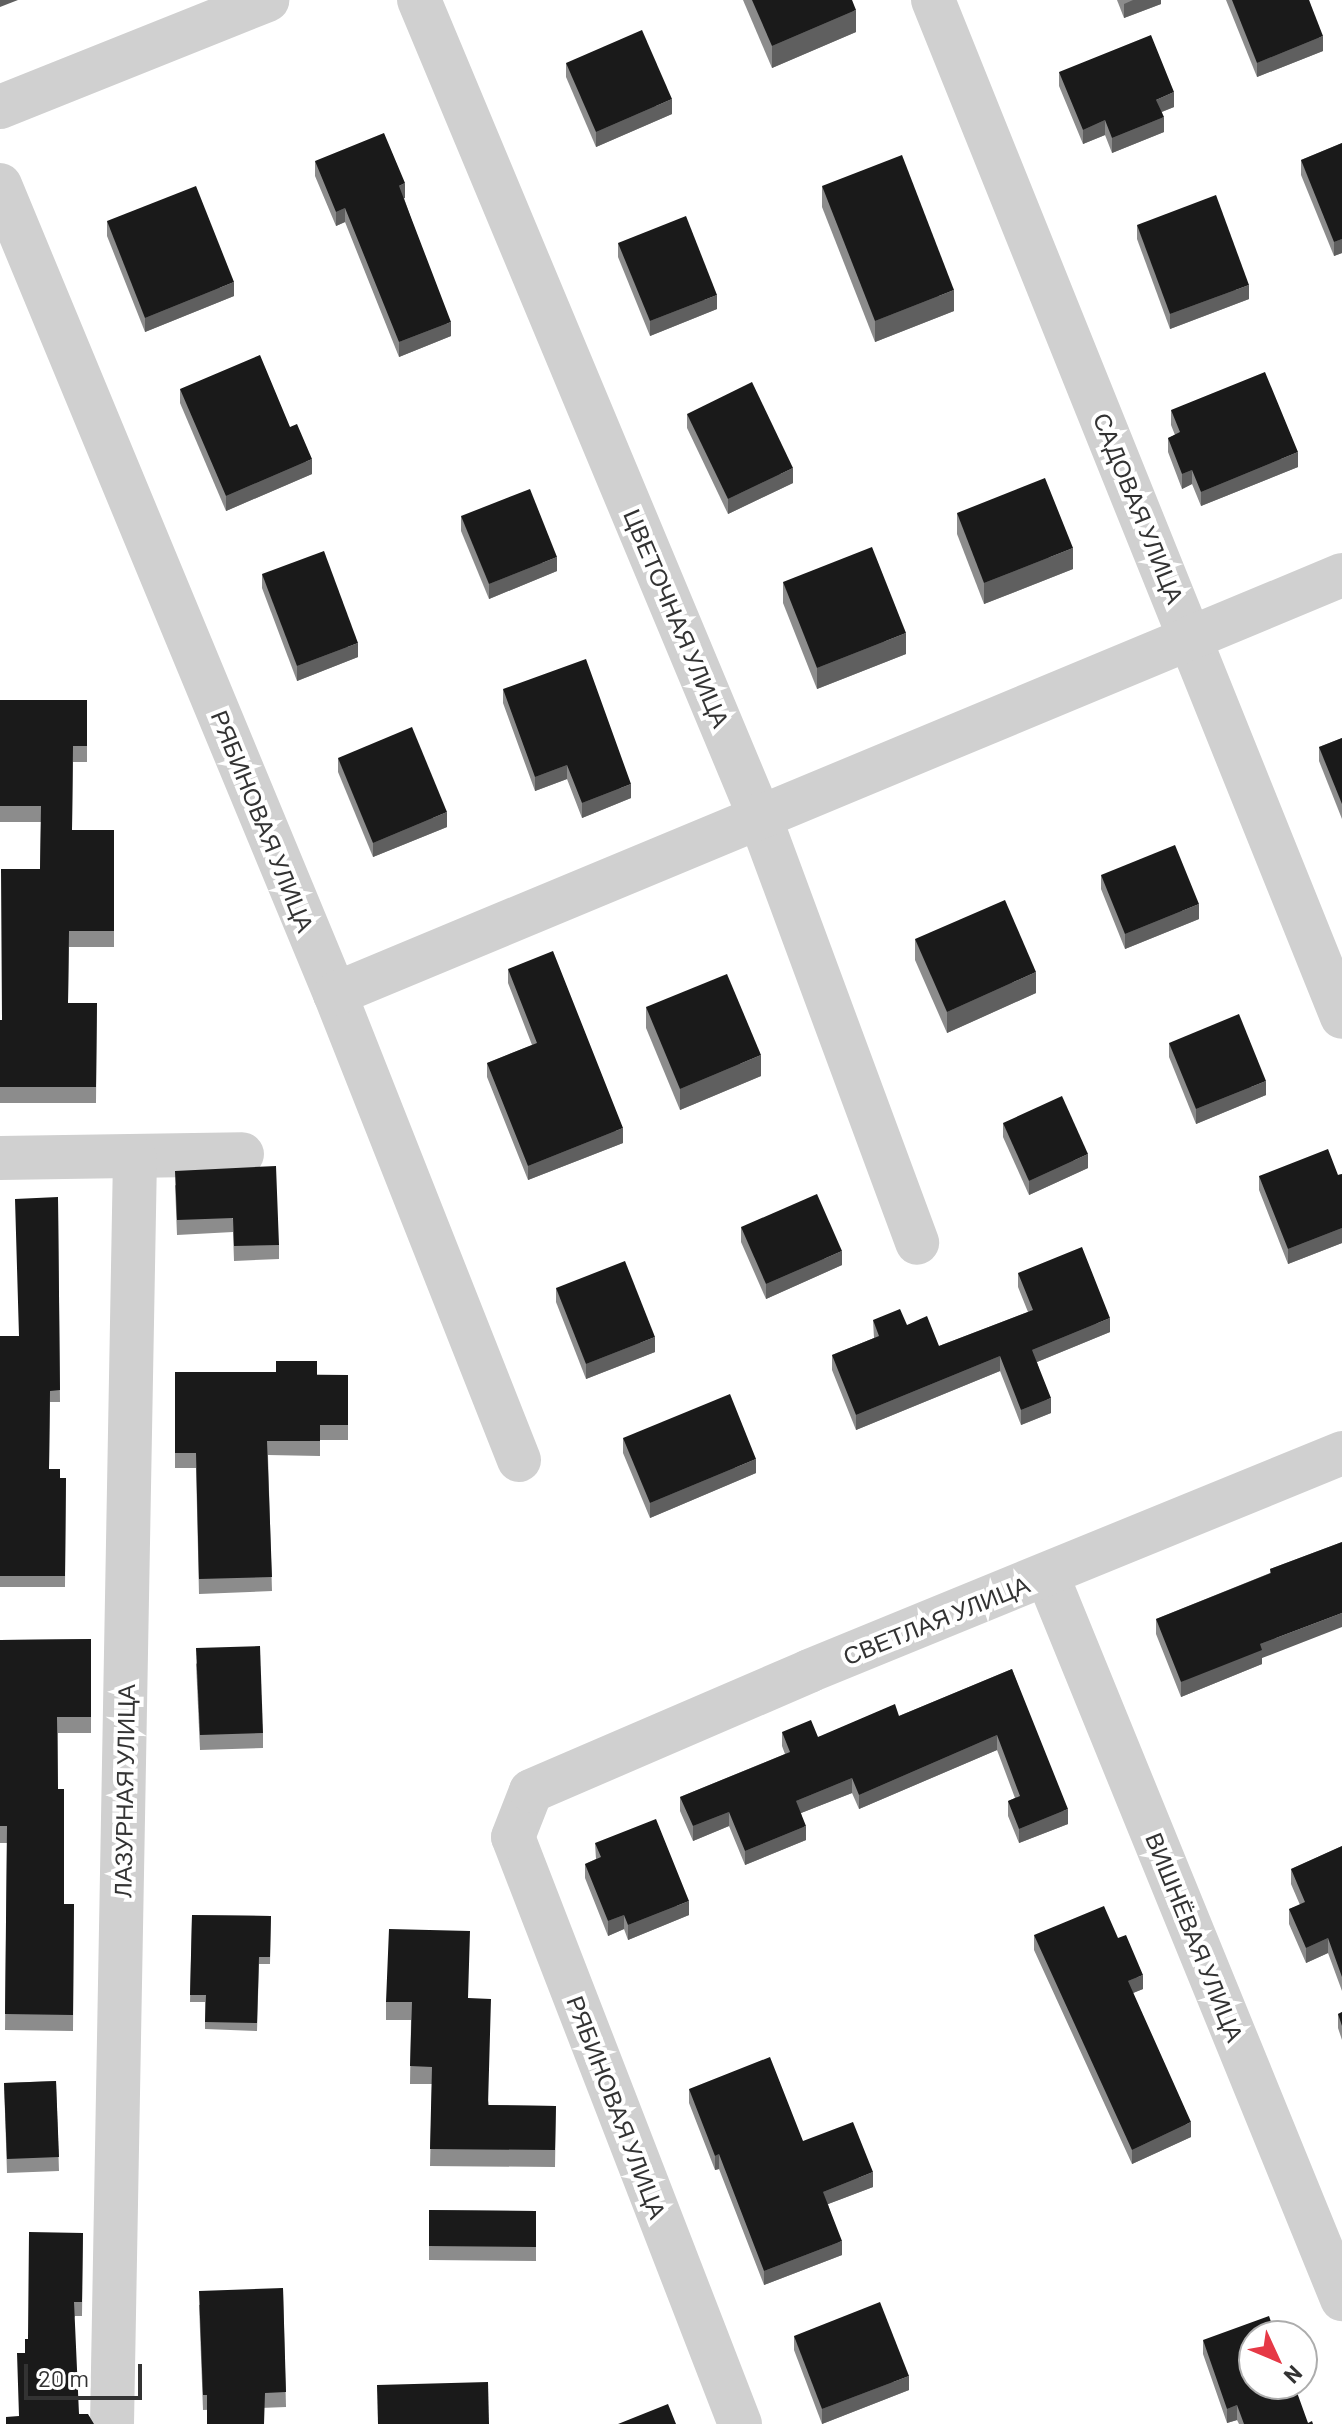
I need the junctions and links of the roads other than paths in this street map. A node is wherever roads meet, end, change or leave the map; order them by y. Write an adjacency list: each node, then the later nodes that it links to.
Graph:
1 (267, 0): 4 (street)
2 (419, 0): 8 (street, ЦВЕТОЧНАЯ УЛИЦА)
3 (933, 0): 7 (street, САДОВАЯ УЛИЦА)
4 (0, 107)
5 (0, 185): 9 (street, РЯБИНОВАЯ УЛИЦА)
6 (1342, 575): 7 (street)
7 (1192, 639): 8 (street); 10 (street, САДОВАЯ УЛИЦА)
8 (759, 815): 9 (street); 14 (street, ЦВЕТОЧНАЯ УЛИЦА)
9 (335, 994): 16 (street, РЯБИНОВАЯ УЛИЦА)
10 (1342, 1017)
11 (242, 1154): 13 (street)
12 (0, 1158): 13 (street)
13 (135, 1158): 20 (street, ЛАЗУРНАЯ УЛИЦА)
14 (917, 1243)
15 (1342, 1453): 17 (street, СВЕТЛАЯ УЛИЦА)
16 (519, 1460)
17 (1047, 1575): 18 (street, СВЕТЛАЯ УЛИЦА); 19 (street, ВИШНЁВАЯ УЛИЦА)
18 (531, 1791): 21 (street, РЯБИНОВАЯ УЛИЦА)
19 (1342, 2299)
20 (112, 2424)
21 (740, 2424)

